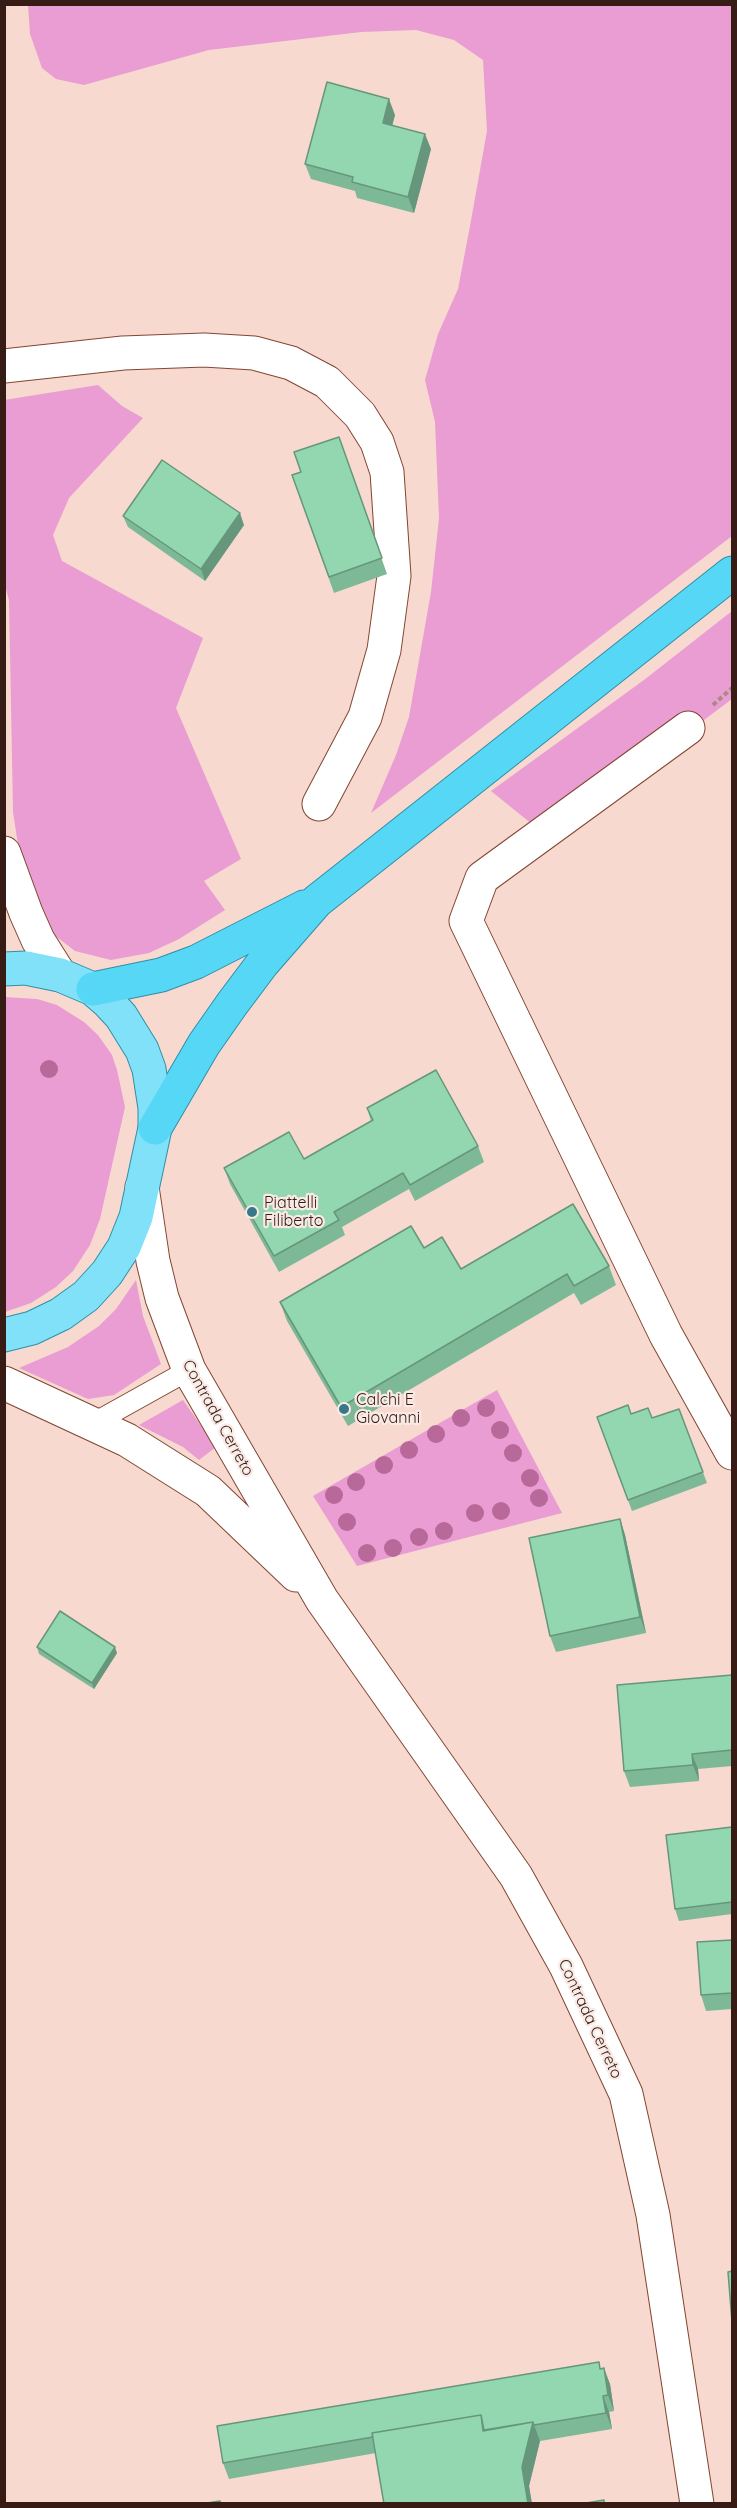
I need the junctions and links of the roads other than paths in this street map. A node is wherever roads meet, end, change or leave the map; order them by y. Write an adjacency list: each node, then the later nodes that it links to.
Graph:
1 (4, 366): 4 (main road)
2 (732, 573): 6 (highway)
3 (688, 728): 16 (main road)
4 (319, 804)
5 (4, 853): 8 (main road)
6 (316, 901): 9 (highway); 10 (highway)
7 (4, 969): 8 (main road)
8 (60, 975): 9 (main road)
9 (93, 989): 10 (main road)
10 (154, 1128): 11 (main road)
11 (142, 1187): 12 (main road); 13 (main road, Contrada Cerreto)
12 (4, 1335)
13 (189, 1370): 15 (lane); 17 (main road, Contrada Cerreto)
14 (4, 1383): 15 (main road, Contrada Cerreto)
15 (92, 1424): 17 (main road, Contrada Cerreto)
16 (732, 1453)
17 (322, 1600): 18 (main road, Contrada Cerreto)
18 (697, 2504)

